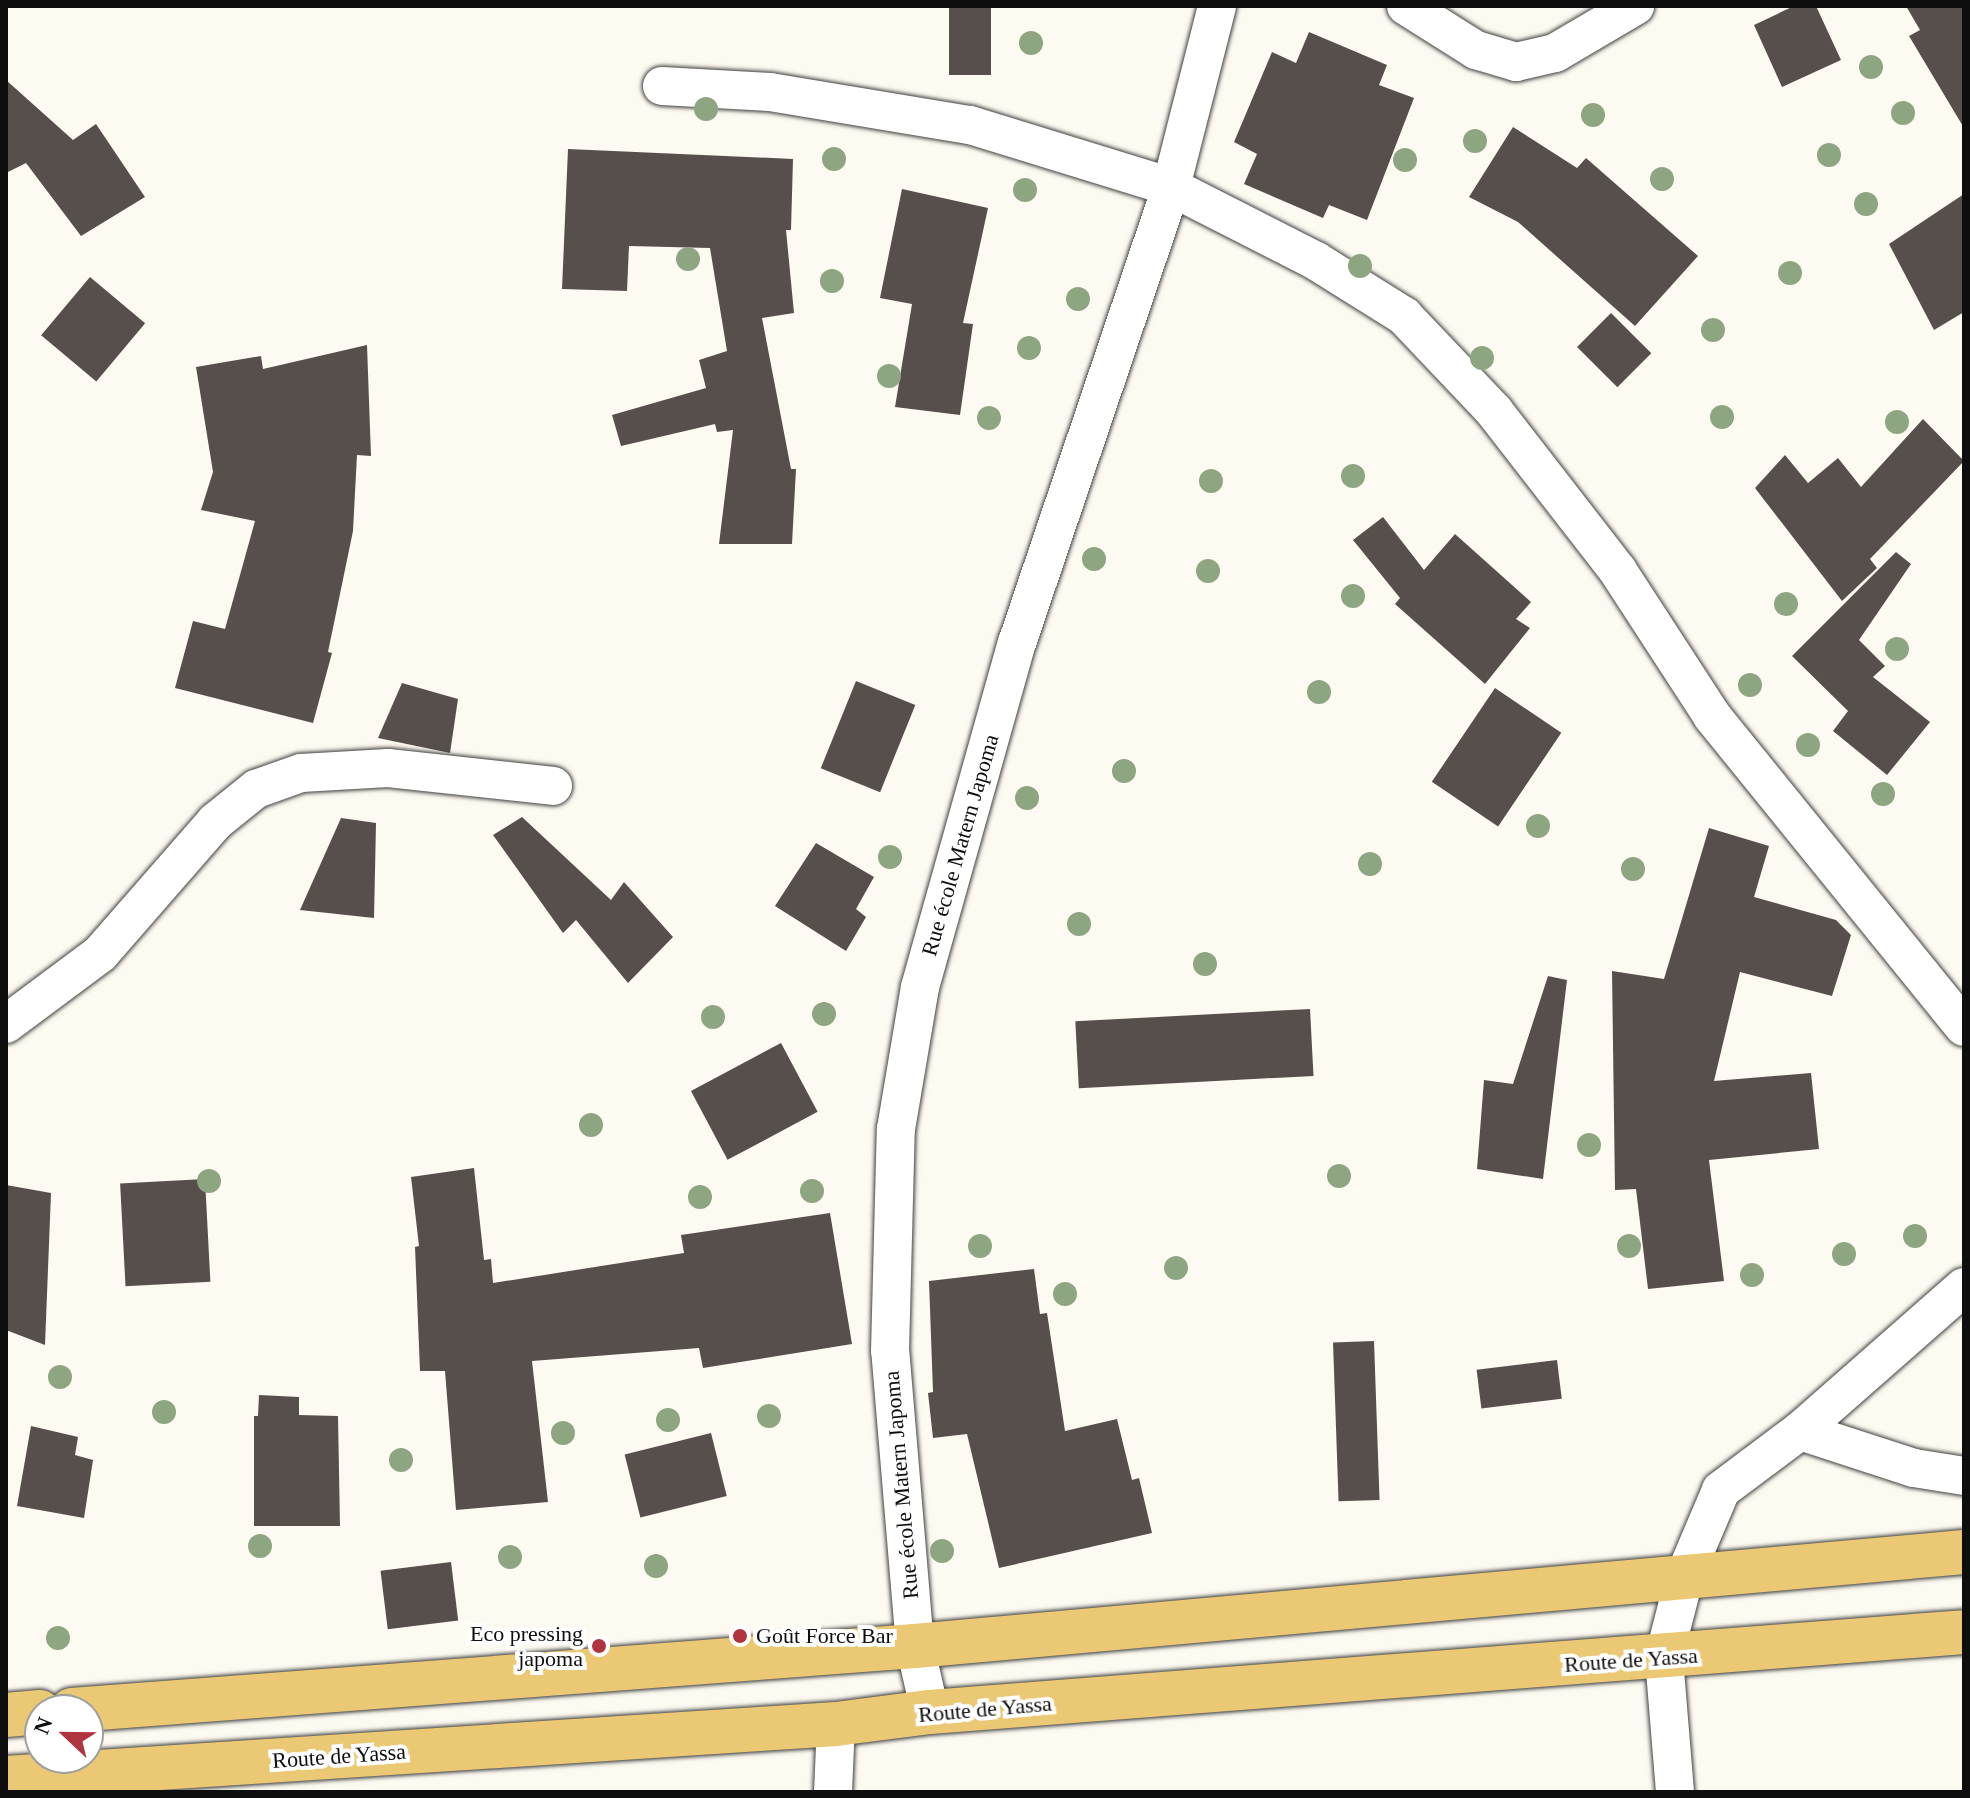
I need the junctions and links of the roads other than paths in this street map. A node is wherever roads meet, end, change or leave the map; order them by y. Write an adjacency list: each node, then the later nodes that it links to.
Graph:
1 (1217, 6): 5 (street, Rue école Matern Japoma)
2 (1406, 6): 3 (street)
3 (1635, 6)
4 (662, 86): 5 (street)
5 (1171, 187): 8 (street); 15 (street, Rue école Matern Japoma)
6 (553, 786): 7 (street)
7 (6, 1024)
8 (1964, 1027)
9 (1964, 1287): 10 (street)
10 (1800, 1431): 11 (street); 13 (street)
11 (1964, 1476)
12 (1964, 1552): 13 (main road)
13 (1685, 1575): 15 (main road); 16 (street)
14 (1964, 1632): 16 (main road, Route de Yassa)
15 (915, 1646): 17 (main road); 18 (street, Rue école Matern Japoma)
16 (1664, 1657): 18 (main road, Route de Yassa); 22 (street)
17 (104, 1708)
18 (930, 1712): 19 (main road, Route de Yassa)
19 (836, 1724): 20 (main road, Route de Yassa); 21 (street)
20 (6, 1778)
21 (833, 1792)
22 (1675, 1792)

